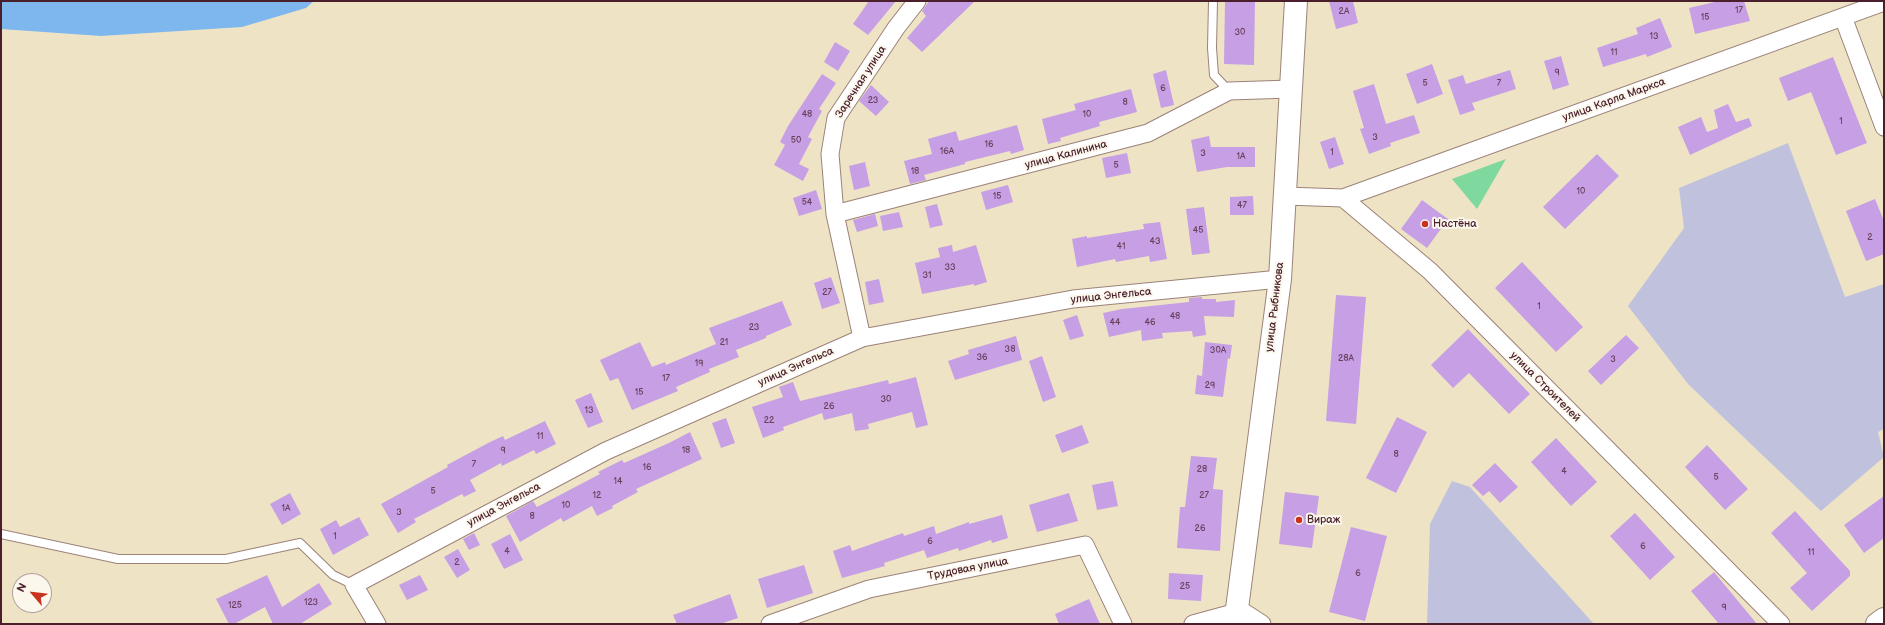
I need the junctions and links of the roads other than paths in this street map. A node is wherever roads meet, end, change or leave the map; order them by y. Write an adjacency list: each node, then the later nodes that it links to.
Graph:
1 (917, 1): 11 (street, Заречная улица)
2 (1213, 1): 7 (lane)
3 (1296, 1): 6 (street, улица Рыбникова)
4 (1884, 2): 5 (street, улица Карла Маркса)
5 (1842, 17): 8 (street); 10 (street, улица Карла Маркса)
6 (1291, 89): 7 (street, улица Калинина); 9 (street, улица Рыбникова)
7 (1229, 91): 11 (street, улица Калинина)
8 (1884, 127)
9 (1285, 196): 10 (street); 12 (street, улица Рыбникова)
10 (1343, 198): 23 (street, улица Строителей)
11 (835, 214): 13 (street, Заречная улица)
12 (1280, 279): 13 (street, улица Энгельса); 16 (street, улица Рыбникова)
13 (862, 338): 15 (street, улица Энгельса)
14 (1, 534): 15 (lane)
15 (354, 585): 18 (street)
16 (1236, 618): 21 (street); 22 (street)
17 (1884, 619): 24 (street)
18 (377, 624)
19 (770, 624): 20 (street, Трудовая улица)
20 (1123, 624)
21 (1192, 624)
22 (1262, 624)
23 (1780, 624)
24 (1877, 624)

